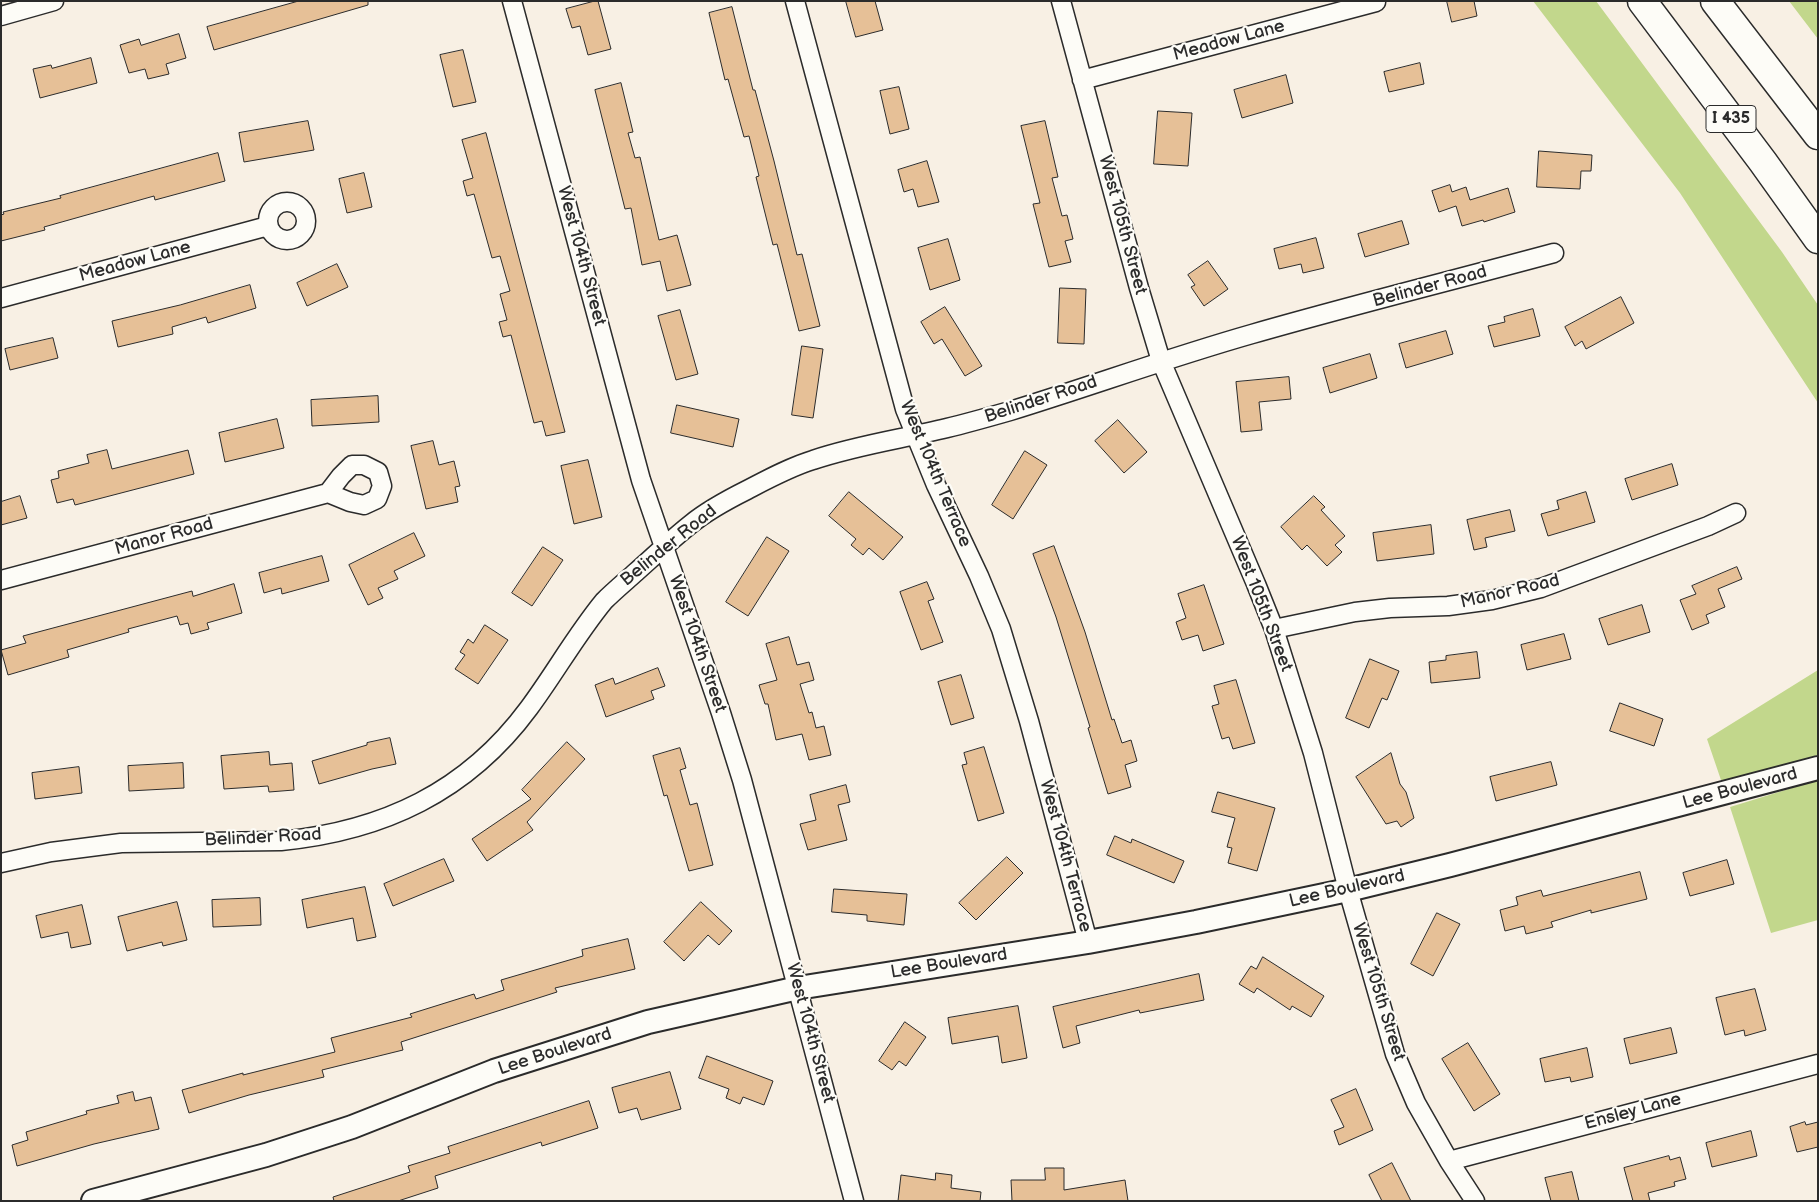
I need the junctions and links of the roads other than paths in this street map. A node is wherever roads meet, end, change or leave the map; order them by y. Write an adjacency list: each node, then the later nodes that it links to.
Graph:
1 (54, 1): 8 (street)
2 (512, 1): 19 (street, West 104th Street)
3 (795, 1): 16 (street, West 104th Terrace)
4 (1061, 1): 9 (street, West 105th Street)
5 (1642, 1): 12 (highway, I 435)
6 (1715, 1): 10 (highway)
7 (1376, 2): 9 (street, Meadow Lane)
8 (1, 16)
9 (1082, 80): 15 (street, West 105th Street)
10 (1818, 135)
11 (268, 226): 14 (street, Meadow Lane)
12 (1818, 239)
13 (1554, 253): 15 (street, Belinder Road)
14 (1, 298)
15 (1161, 361): 16 (street, Belinder Road); 21 (street, West 105th Street)
16 (915, 434): 19 (street, Belinder Road); 25 (street, West 104th Terrace)
17 (328, 493): 20 (street, Manor Road)
18 (1736, 513): 21 (street, Manor Road)
19 (663, 548): 23 (street, Belinder Road); 26 (street, West 104th Street)
20 (1, 580)
21 (1274, 629): 24 (street, West 105th Street)
22 (1818, 768): 24 (street, Lee Boulevard)
23 (1, 863)
24 (1348, 890): 25 (street, Lee Boulevard); 28 (street, West 105th Street)
25 (1088, 942): 26 (street, Lee Boulevard)
26 (798, 988): 29 (street, Lee Boulevard); 30 (street, West 104th Street)
27 (1818, 1064): 28 (street, Ensley Lane)
28 (1449, 1161): 31 (street, West 105th Street)
29 (92, 1201)
30 (854, 1201)
31 (1475, 1201)

